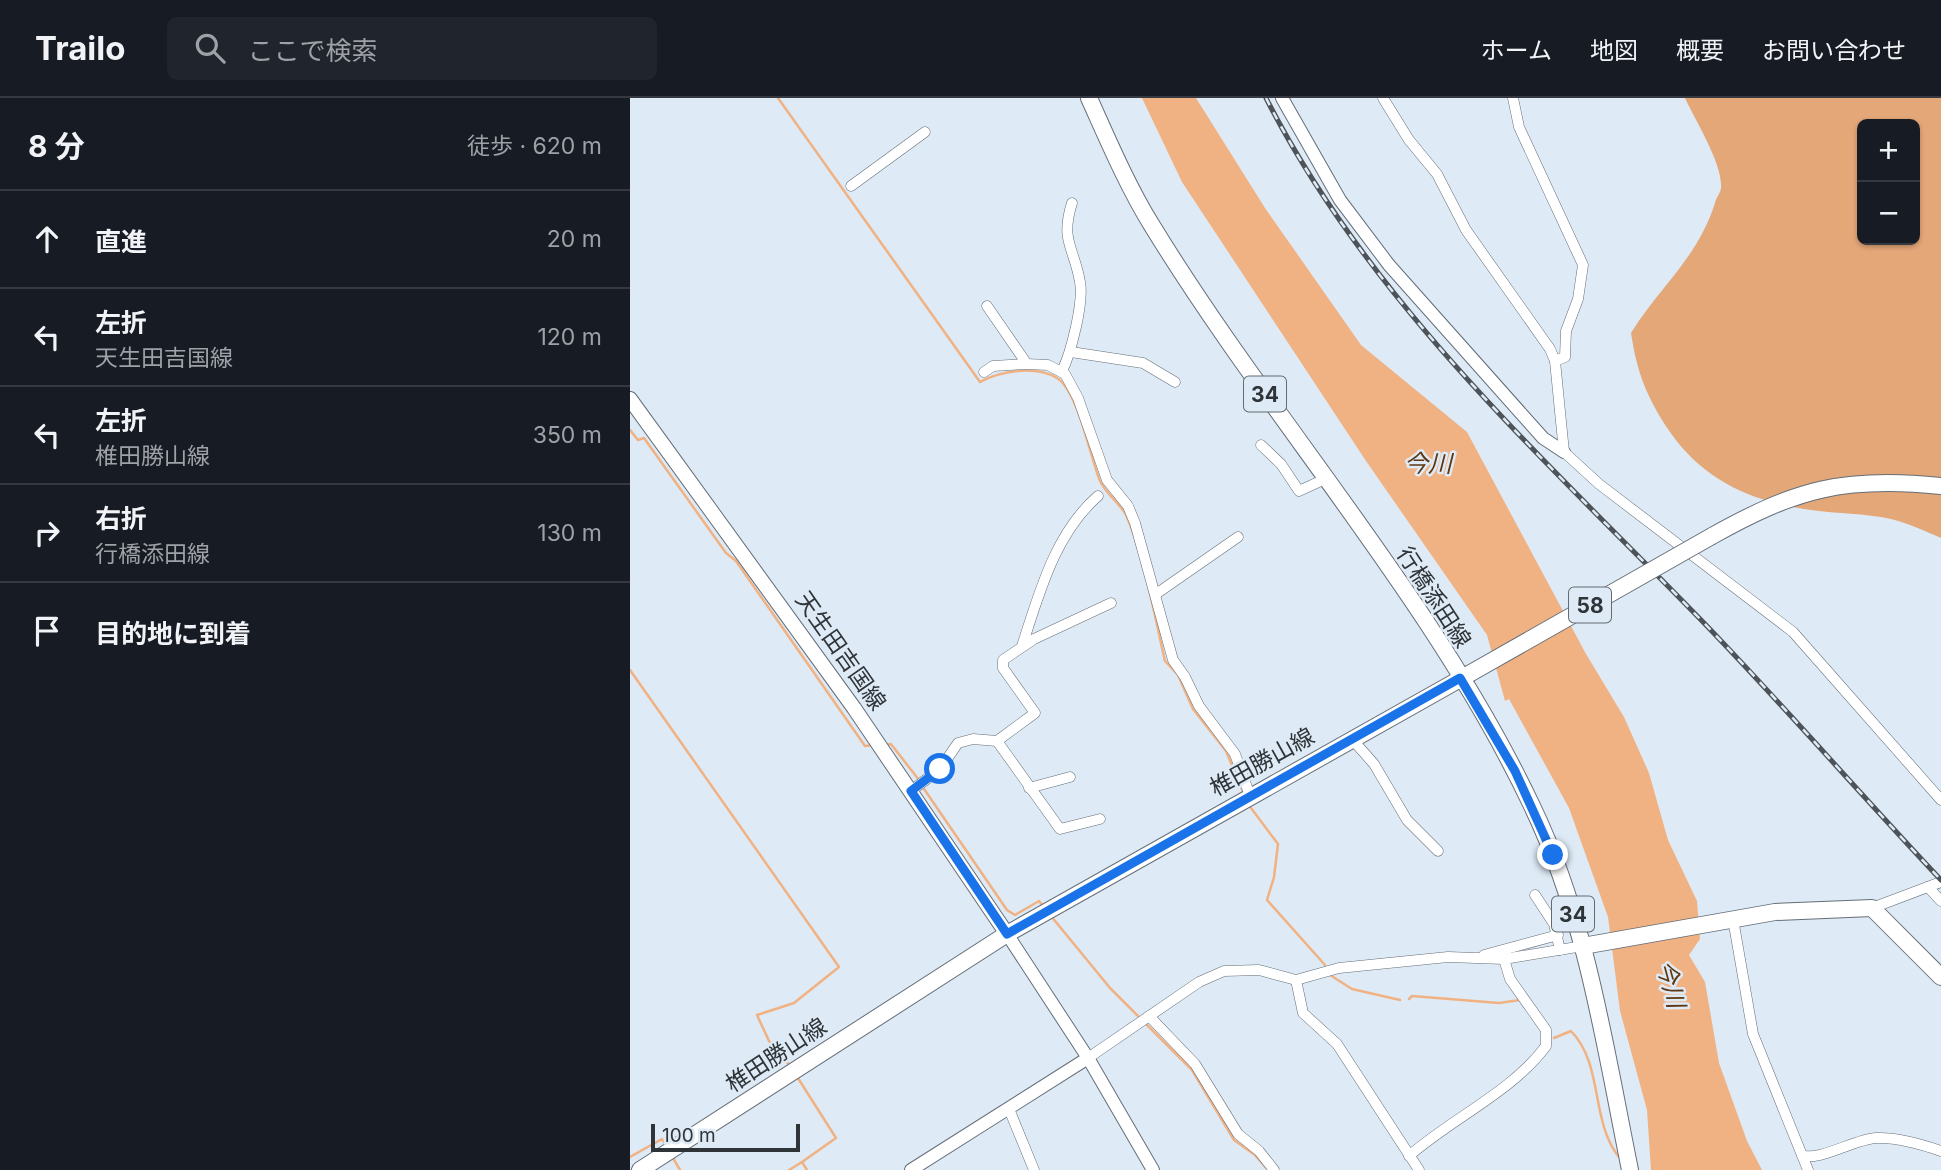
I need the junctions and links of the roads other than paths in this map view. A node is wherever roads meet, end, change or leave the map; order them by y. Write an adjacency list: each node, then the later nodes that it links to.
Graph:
1 (1089, 98): 18 (main road, 行橋添田線 / 34)
2 (1282, 98): 17 (street)
3 (1383, 98): 10 (street)
4 (1513, 98): 10 (street)
5 (925, 132): 6 (street)
6 (851, 186)
7 (1072, 203): 9 (street)
8 (987, 306): 11 (street)
9 (1071, 352): 12 (street); 14 (street)
10 (1555, 361): 17 (street)
11 (1027, 364): 12 (street); 13 (street)
12 (1062, 371): 22 (street)
13 (984, 372)
14 (1175, 382)
15 (630, 399): 30 (main road, 天生田吉国線)
16 (1261, 445): 18 (street)
17 (1564, 452): 32 (street)
18 (1325, 479): 25 (main road, 行橋添田線 / 34)
19 (1941, 486): 25 (main road, 椎田勝山線 / 58, bridge)
20 (1098, 496): 24 (street)
21 (1238, 537): 22 (street)
22 (1156, 594): 31 (street)
23 (1111, 603): 24 (street)
24 (1023, 646): 27 (street)
25 (1465, 676): 26 (main road, 椎田勝山線 / 58); 43 (main road, 行橋添田線 / 34)
26 (1352, 738): 31 (main road, 椎田勝山線 / 58); 34 (street)
27 (997, 741): 29 (street); 30 (street)
28 (1070, 776): 29 (street)
29 (1029, 788): 33 (street)
30 (911, 791): 41 (main road, 天生田吉国線)
31 (1250, 796): 41 (main road, 椎田勝山線 / 58)
32 (1941, 800)
33 (1100, 819)
34 (1438, 851)
35 (1941, 882): 36 (street)
36 (1928, 887): 38 (street); 39 (street)
37 (1535, 895): 42 (street)
38 (1941, 901)
39 (1872, 908): 40 (main road); 47 (main road)
40 (1733, 919): 43 (main road); 53 (street)
41 (1007, 934): 50 (street); 55 (main road, 椎田勝山線 / 58)
42 (1558, 935): 44 (street); 45 (street)
43 (1587, 946): 44 (street); 61 (main road, 行橋添田線 / 34)
44 (1560, 950): 46 (street)
45 (1477, 956): 46 (street); 48 (street)
46 (1504, 959): 54 (street)
47 (1941, 977)
48 (1296, 980): 49 (street); 54 (street)
49 (1149, 1016): 50 (street); 59 (street)
50 (1088, 1058): 51 (street); 58 (street)
51 (1009, 1109): 56 (street); 57 (street)
52 (1941, 1151): 53 (street)
53 (1802, 1155): 62 (street)
54 (1409, 1156): 60 (street)
55 (640, 1170)
56 (911, 1170)
57 (1034, 1170)
58 (1153, 1170)
59 (1274, 1170)
60 (1419, 1170)
61 (1630, 1170)
62 (1808, 1170)

